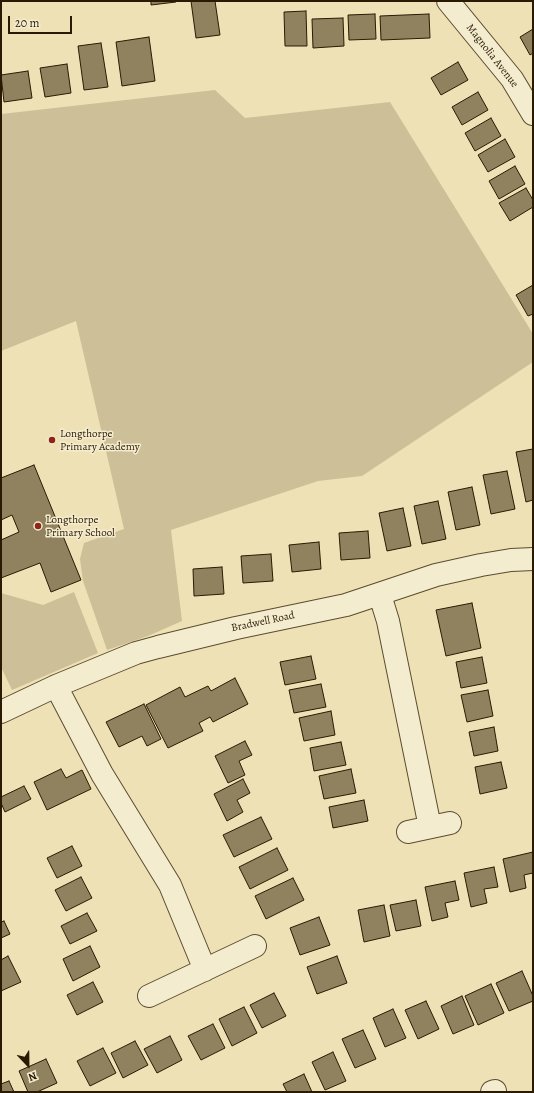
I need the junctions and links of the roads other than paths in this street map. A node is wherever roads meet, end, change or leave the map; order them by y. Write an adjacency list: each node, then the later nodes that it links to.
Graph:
1 (448, 1): 2 (street, Magnolia Avenue)
2 (533, 114)
3 (533, 559): 4 (street, Bradwell Road)
4 (380, 595): 5 (street, Bradwell Road); 7 (street)
5 (56, 686): 6 (street, Bradwell Road); 9 (street)
6 (3, 705)
7 (408, 832)
8 (255, 946): 9 (street)
9 (205, 970): 10 (street)
10 (149, 996)

